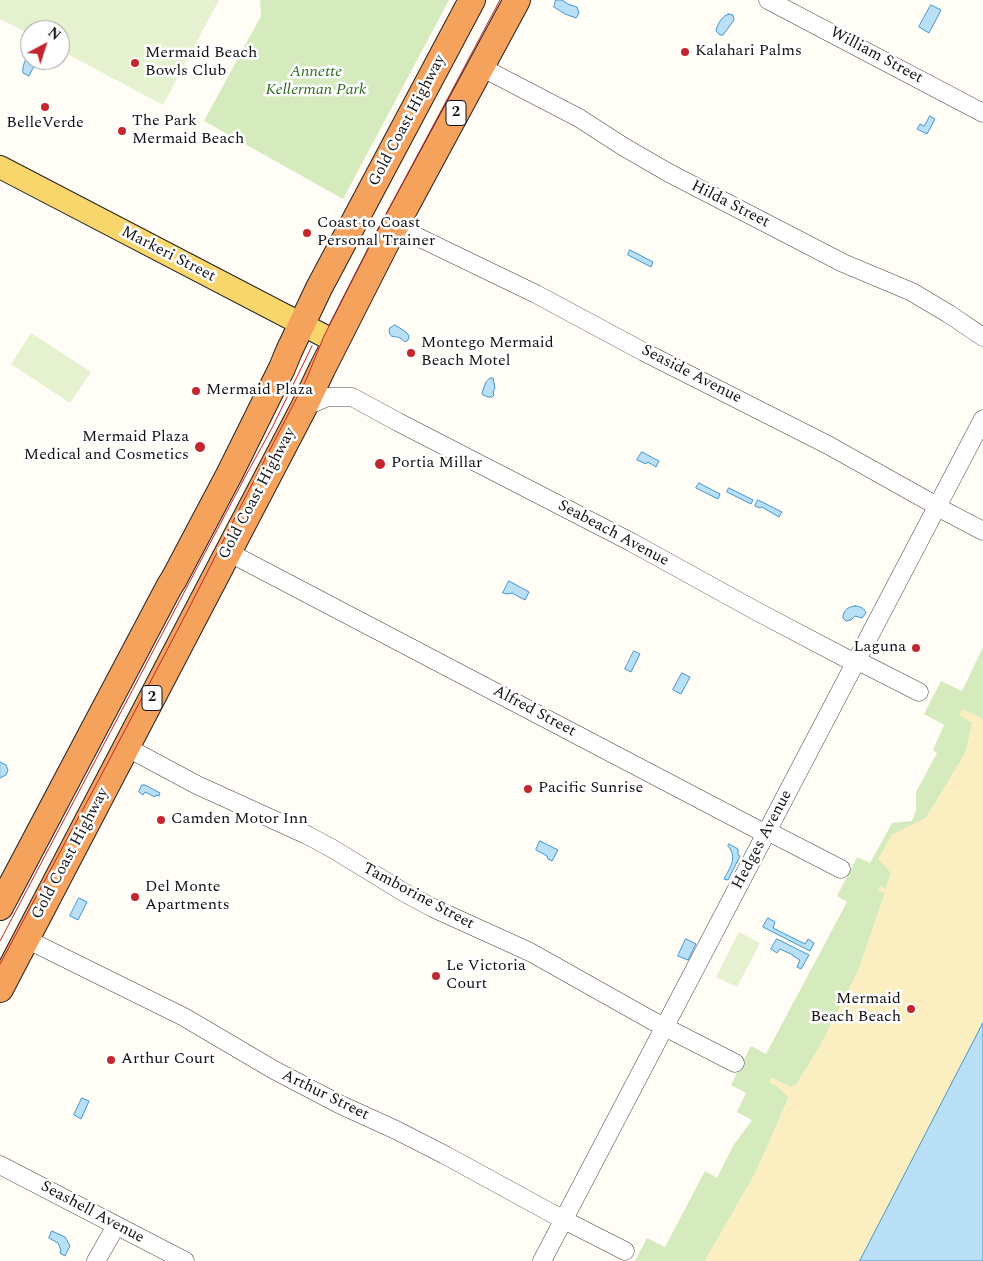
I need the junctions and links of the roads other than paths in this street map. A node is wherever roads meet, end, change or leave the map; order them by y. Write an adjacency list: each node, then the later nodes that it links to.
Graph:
1 (472, 0): 8 (highway, Gold Coast Highway / 2)
2 (517, 0): 4 (highway, Gold Coast Highway / 2)
3 (768, 0): 5 (street, William Street)
4 (481, 67): 7 (highway, Gold Coast Highway / 2); 9 (street, Hilda Street)
5 (983, 113)
6 (0, 167): 8 (main road, Markeri Street)
7 (395, 226): 10 (highway, Gold Coast Highway / 2); 14 (street, Seaside Avenue)
8 (302, 324): 10 (main road, Markeri Street); 11 (highway, Gold Coast Highway / 2)
9 (983, 337)
10 (336, 342): 12 (highway, Gold Coast Highway / 2)
11 (282, 368): 12 (highway); 22 (highway, Gold Coast Highway / 2)
12 (309, 396): 16 (highway, Gold Coast Highway / 2); 17 (street, Seabeach Avenue)
13 (983, 419): 14 (street, Hedges Avenue)
14 (937, 506): 15 (street, Seaside Avenue); 17 (street, Hedges Avenue)
15 (983, 531)
16 (228, 552): 19 (highway, Gold Coast Highway / 2); 20 (street, Alfred Street)
17 (855, 662): 18 (street, Seabeach Avenue); 20 (street, Hedges Avenue)
18 (919, 692)
19 (126, 747): 23 (highway, Gold Coast Highway / 2); 25 (street, Tamborine Street)
20 (766, 834): 21 (street, Alfred Street); 25 (street, Hedges Avenue)
21 (841, 869)
22 (0, 907)
23 (26, 939): 24 (highway, Gold Coast Highway / 2); 28 (street, Arthur Street)
24 (0, 989)
25 (665, 1027): 26 (street, Tamborine Street); 28 (street, Hedges Avenue)
26 (735, 1063)
27 (0, 1165): 29 (street, Seashell Avenue)
28 (564, 1220): 30 (street, Arthur Street); 33 (street, Hedges Avenue)
29 (116, 1226): 31 (street); 32 (street, Seashell Avenue)
30 (625, 1251)
31 (96, 1261)
32 (184, 1261)
33 (542, 1261)

